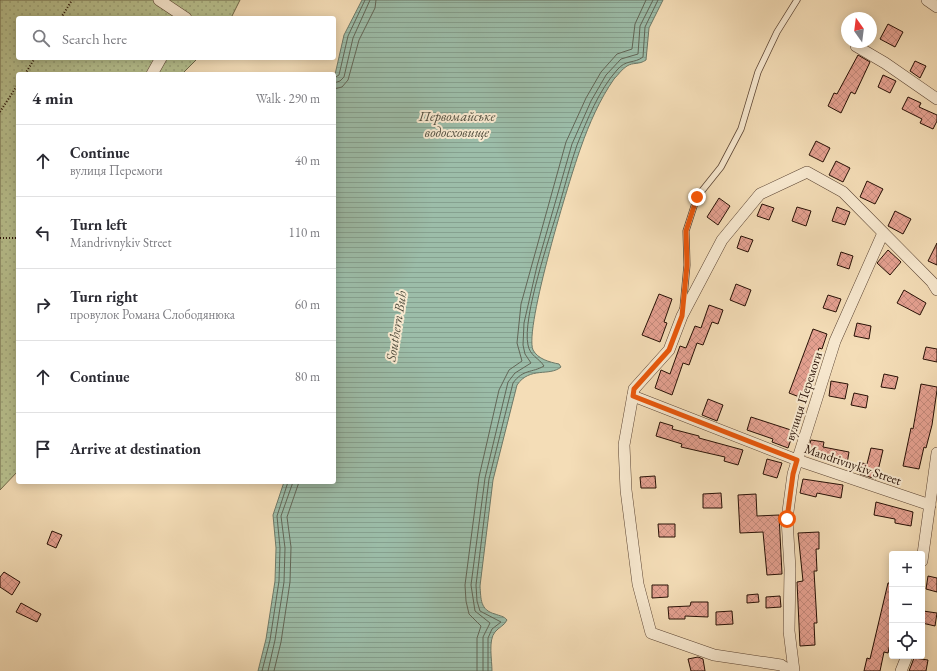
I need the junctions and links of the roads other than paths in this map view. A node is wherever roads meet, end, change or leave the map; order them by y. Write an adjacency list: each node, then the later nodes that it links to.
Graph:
1 (159, 0): 5 (street)
2 (797, 0): 12 (lane)
3 (927, 0): 4 (street)
4 (937, 7)
5 (183, 16)
6 (859, 48): 9 (street)
7 (161, 60): 8 (street)
8 (153, 72)
9 (937, 100)
10 (883, 233): 11 (street); 12 (street); 15 (street, вулиця Перемоги)
11 (937, 290)
12 (682, 316): 13 (street)
13 (633, 396): 15 (street, Mandrivnykiv Street); 19 (street)
14 (937, 454): 16 (street)
15 (797, 460): 16 (street, Mandrivnykiv Street); 20 (street, вулиця Перемоги)
16 (930, 505): 17 (street)
17 (924, 551)
18 (906, 659): 21 (street)
19 (790, 671)
20 (794, 671)
21 (901, 671)

